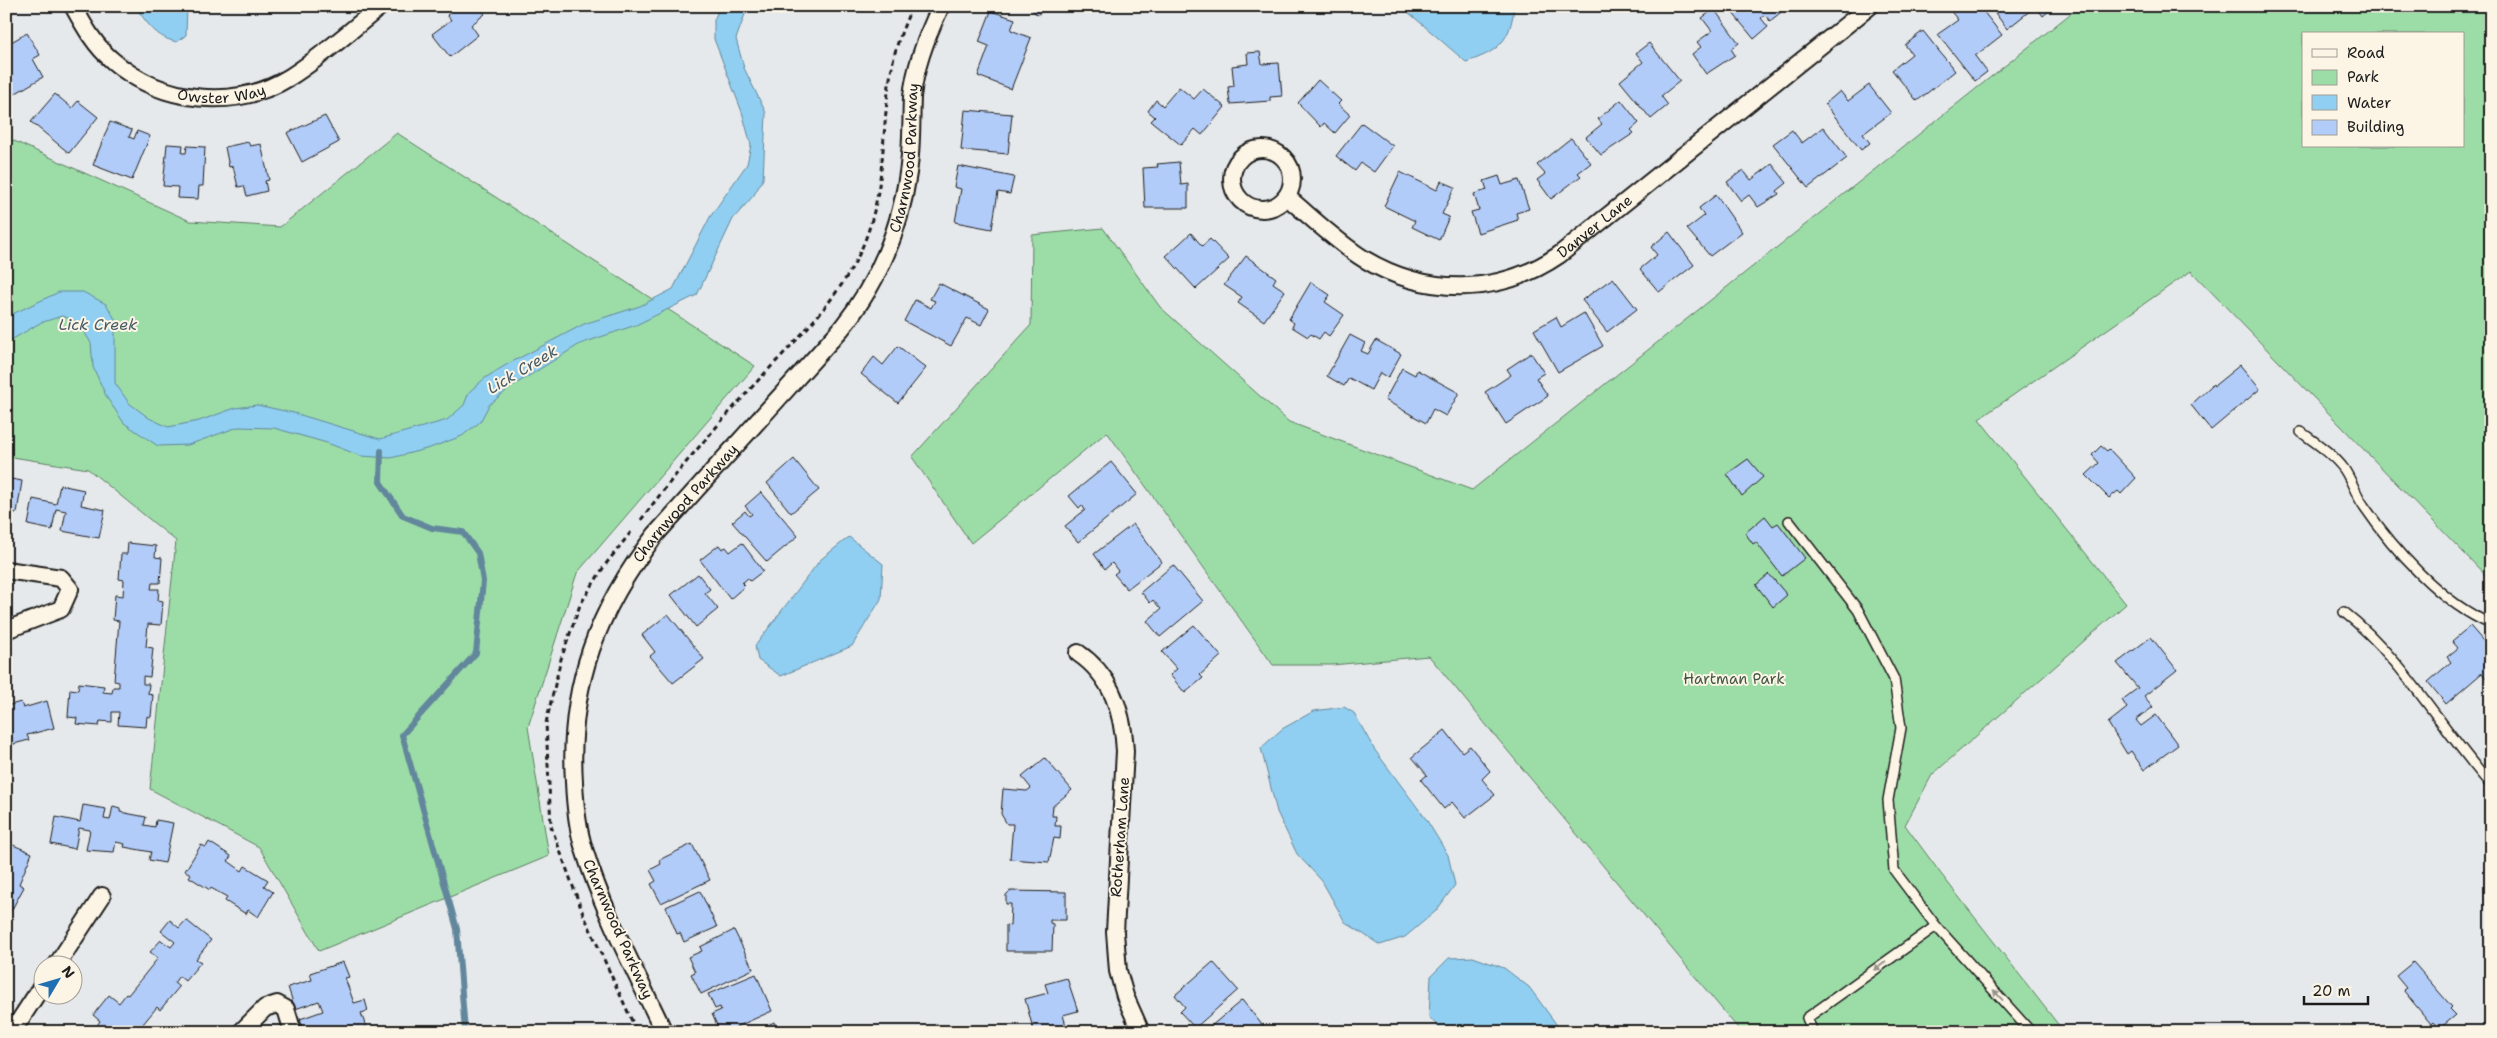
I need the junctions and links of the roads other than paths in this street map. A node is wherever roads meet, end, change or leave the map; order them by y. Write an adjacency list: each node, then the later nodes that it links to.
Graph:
1 (73, 6): 2 (street, Owster Way)
2 (381, 6)
3 (941, 6): 21 (street, Charnwood Parkway)
4 (1870, 6): 5 (street, Danver Lane)
5 (1287, 197)
6 (2301, 432): 10 (lane)
7 (1789, 521): 15 (lane)
8 (6, 570): 11 (street)
9 (2344, 612): 13 (lane)
10 (2491, 624)
11 (6, 630)
12 (1078, 653): 22 (street, Rotherham Lane)
13 (2491, 785)
14 (102, 896): 16 (street)
15 (1936, 926): 23 (lane, one-way to 23); 24 (lane, one-way to 15)
16 (63, 956)
17 (32, 1001): 18 (street)
18 (12, 1032)
19 (241, 1032): 20 (street)
20 (293, 1032)
21 (664, 1032)
22 (1141, 1032)
23 (1813, 1032)
24 (2031, 1032)

